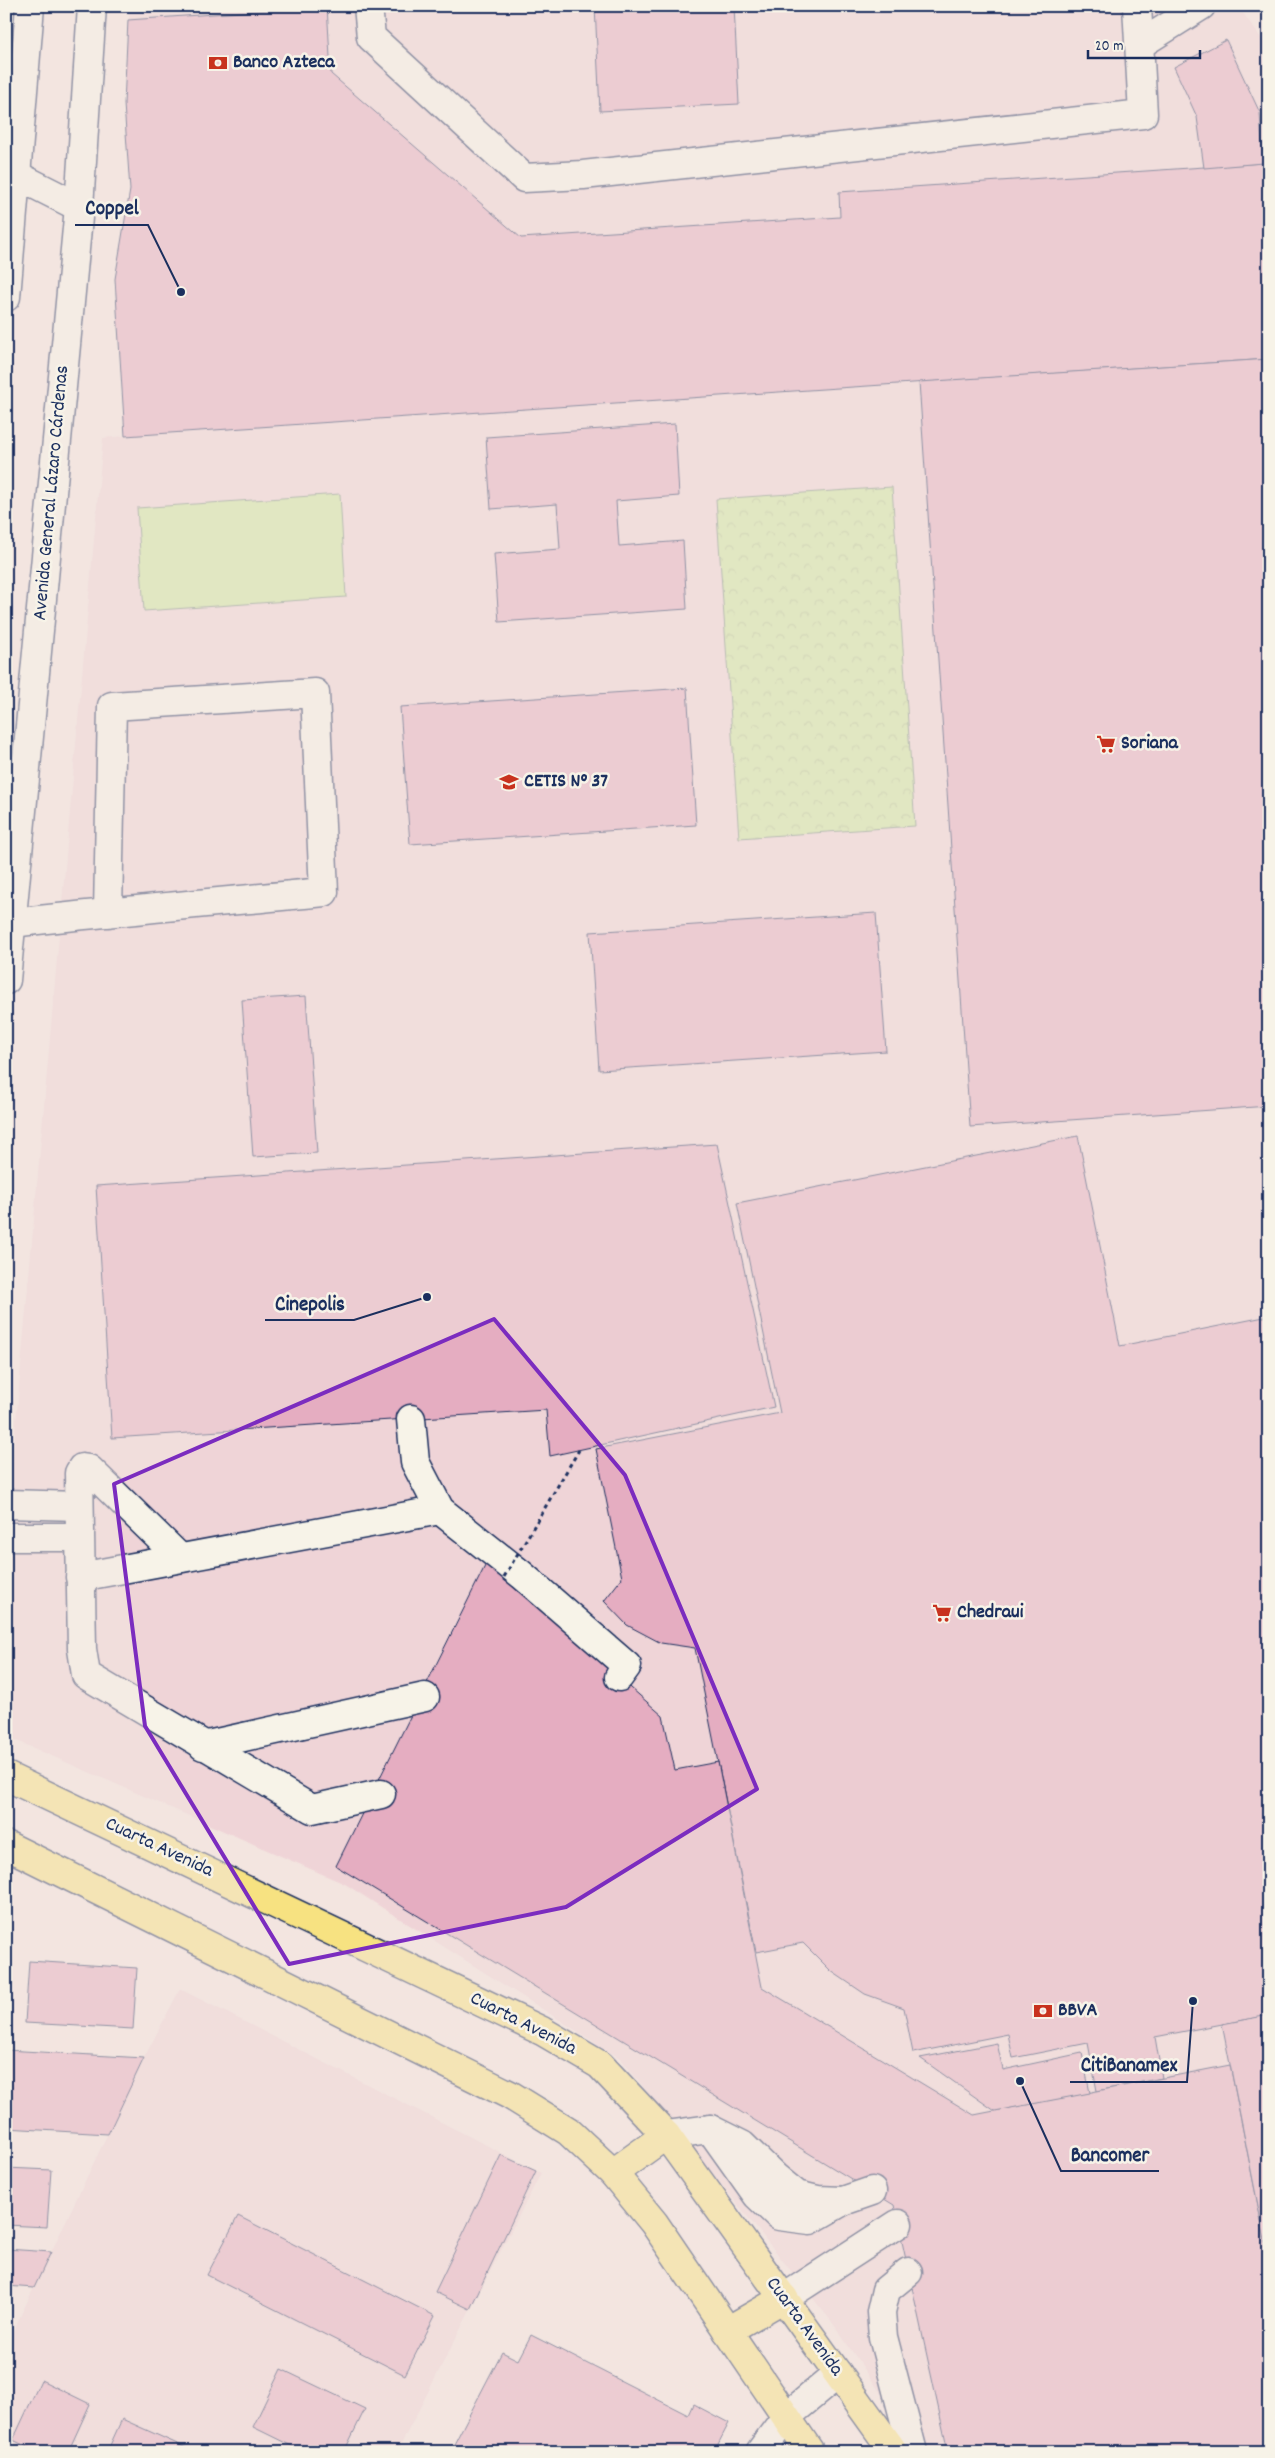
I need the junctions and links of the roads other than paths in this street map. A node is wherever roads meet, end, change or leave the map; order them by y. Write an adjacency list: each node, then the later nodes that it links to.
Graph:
1 (30, 6): 7 (street)
2 (92, 6): 8 (street, Avenida General Lázaro Cárdenas)
3 (368, 6): 6 (street)
4 (1137, 6): 6 (street)
5 (1201, 6): 6 (street)
6 (1139, 45)
7 (12, 172): 8 (street); 9 (street)
8 (79, 207): 11 (street, Avenida General Lázaro Cárdenas)
9 (6, 297)
10 (108, 914): 10 (street); 11 (street)
11 (12, 923): 12 (street, Avenida General Lázaro Cárdenas)
12 (6, 980)
13 (411, 1419): 16 (street)
14 (6, 1504): 15 (street)
15 (79, 1506): 18 (street); 19 (street)
16 (440, 1510): 19 (street); 21 (street)
17 (6, 1537): 18 (street)
18 (79, 1537): 20 (street)
19 (180, 1558): 20 (street)
20 (80, 1577): 23 (street)
21 (619, 1677)
22 (425, 1697): 23 (street)
23 (203, 1746): 25 (street)
24 (6, 1776): 27 (main road, Cuarta Avenida)
25 (381, 1794)
26 (6, 1845): 28 (main road)
27 (666, 2134): 28 (main road); 29 (street); 32 (main road, Cuarta Avenida)
28 (613, 2173): 33 (main road)
29 (872, 2192)
30 (898, 2224): 32 (street)
31 (908, 2272): 39 (street)
32 (784, 2298): 33 (main road); 34 (main road, Cuarta Avenida)
33 (727, 2331): 35 (main road)
34 (838, 2374): 35 (street); 38 (main road, Cuarta Avenida)
35 (786, 2417): 36 (street); 37 (main road)
36 (760, 2452)
37 (810, 2452)
38 (894, 2452)
39 (913, 2452)

